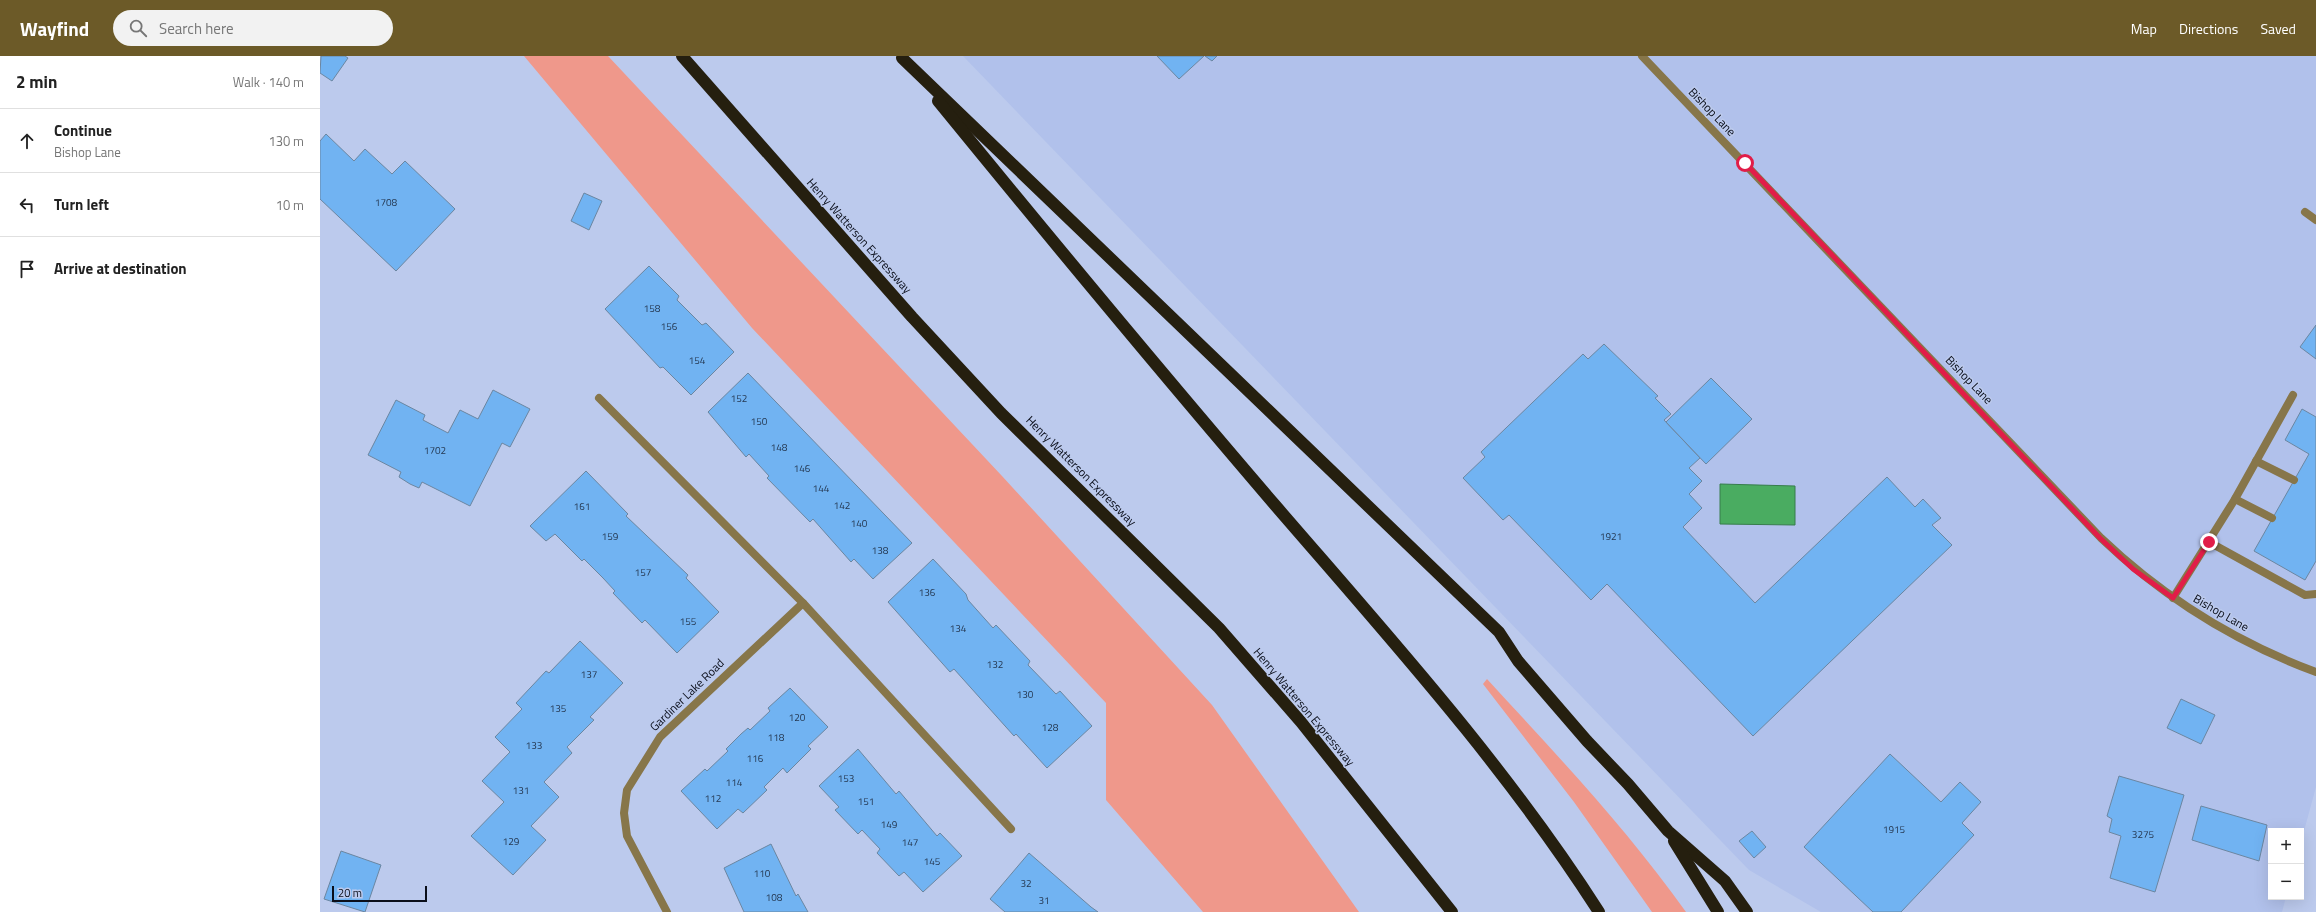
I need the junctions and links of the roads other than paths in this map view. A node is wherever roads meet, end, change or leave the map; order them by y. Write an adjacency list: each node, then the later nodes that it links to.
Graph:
1 (682, 56): 20 (highway, Henry Watterson Expressway)
2 (1642, 56): 14 (street, Bishop Lane)
3 (901, 57): 18 (highway); 21 (highway)
4 (2305, 212): 5 (street)
5 (2316, 220)
6 (2293, 395): 8 (street)
7 (599, 398): 15 (street)
8 (2256, 461): 9 (street); 10 (street)
9 (2294, 480)
10 (2235, 499): 11 (street); 12 (street)
11 (2272, 518)
12 (2209, 542): 13 (street); 14 (street)
13 (2316, 594)
14 (2173, 598): 16 (street, Bishop Lane)
15 (803, 603): 17 (street); 19 (street, Gardiner Lake Road)
16 (2316, 672)
17 (1011, 829)
18 (1668, 832): 22 (highway); 23 (highway)
19 (667, 912)
20 (1452, 912)
21 (1599, 912)
22 (1718, 912)
23 (1747, 912)

